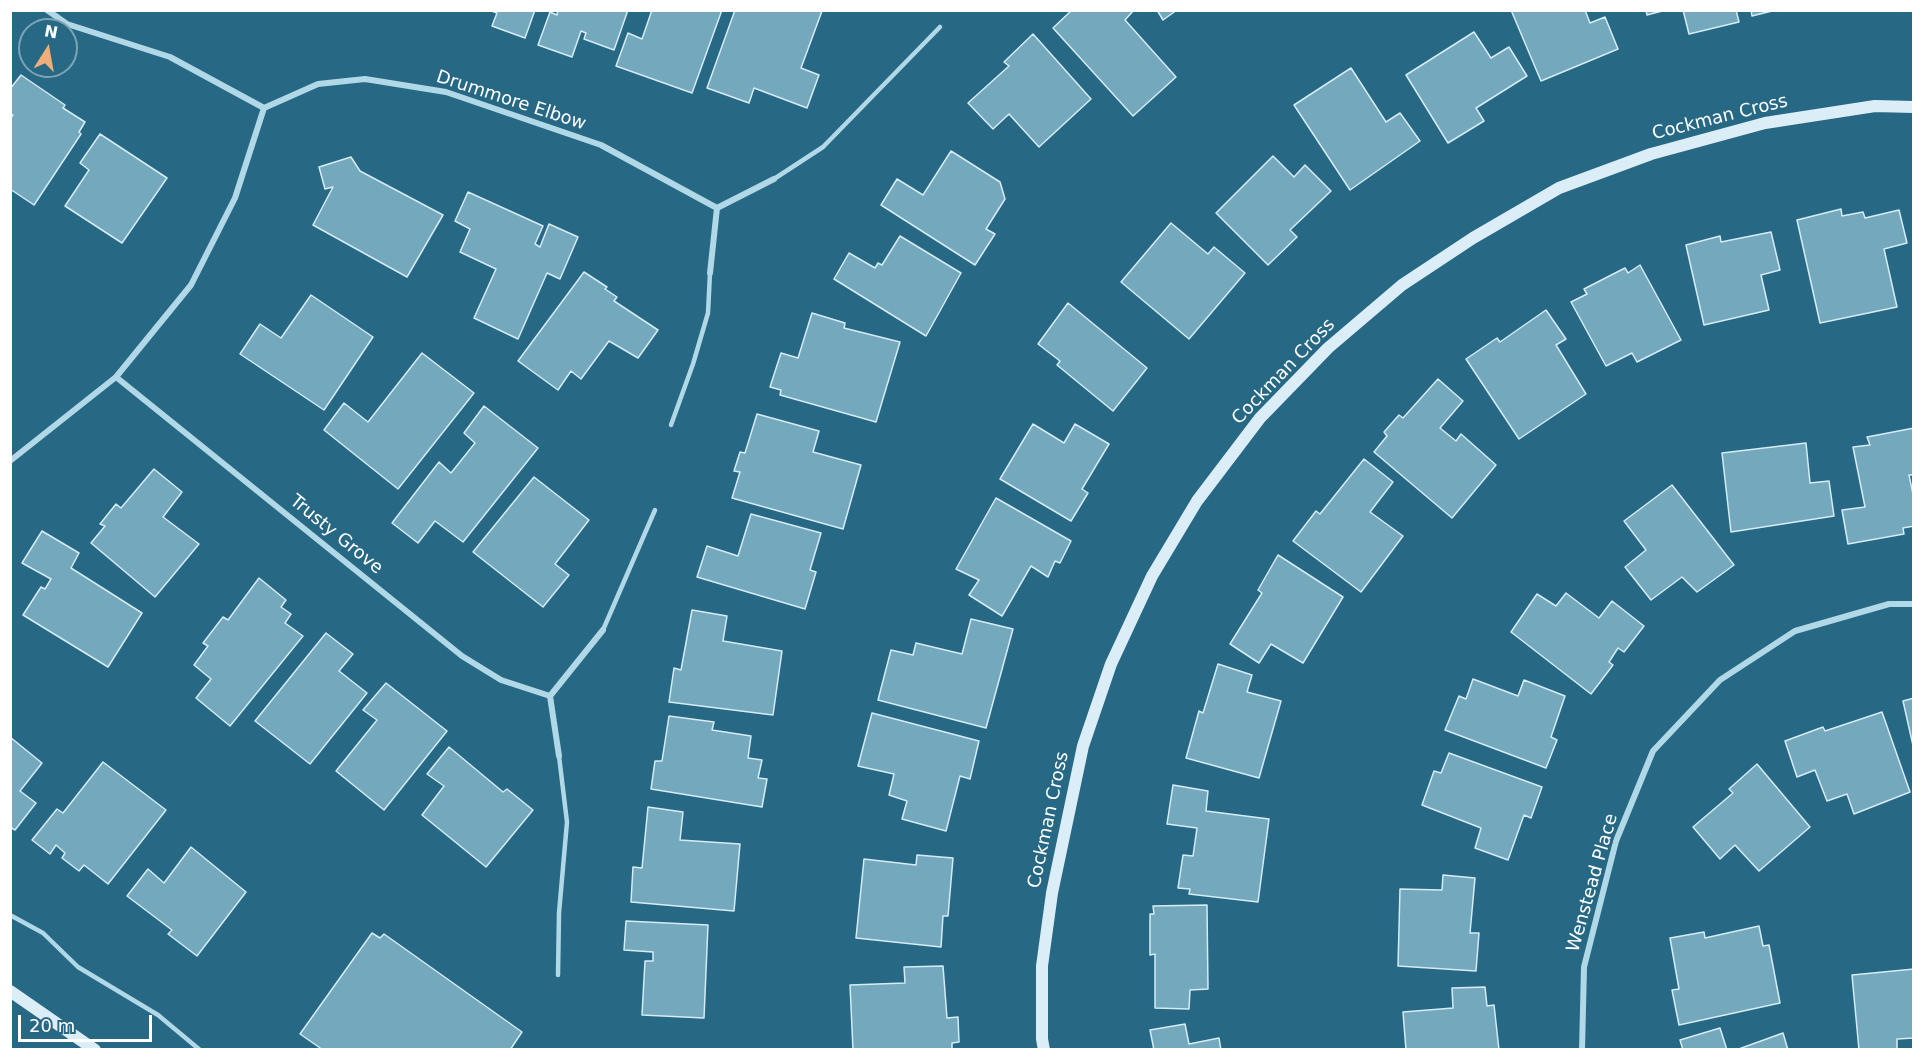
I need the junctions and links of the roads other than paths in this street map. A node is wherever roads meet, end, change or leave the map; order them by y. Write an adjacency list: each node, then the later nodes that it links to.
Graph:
1 (47, 10): 4 (street)
2 (939, 27): 5 (lane)
3 (1914, 107): 21 (street, Cockman Cross)
4 (264, 108): 6 (street, Drummore Elbow); 8 (street)
5 (774, 179): 6 (street)
6 (717, 208): 7 (street)
7 (710, 273): 9 (lane)
8 (116, 377): 10 (street); 14 (street, Trusty Grove)
9 (671, 425)
10 (10, 461)
11 (656, 510): 13 (lane)
12 (1914, 604): 22 (street, Wenstead Place)
13 (603, 630): 14 (street)
14 (550, 696): 15 (street)
15 (559, 756): 17 (lane)
16 (10, 915): 20 (lane)
17 (558, 975)
18 (10, 991): 19 (street)
19 (95, 1050)
20 (200, 1050)
21 (1044, 1050)
22 (1582, 1050)

